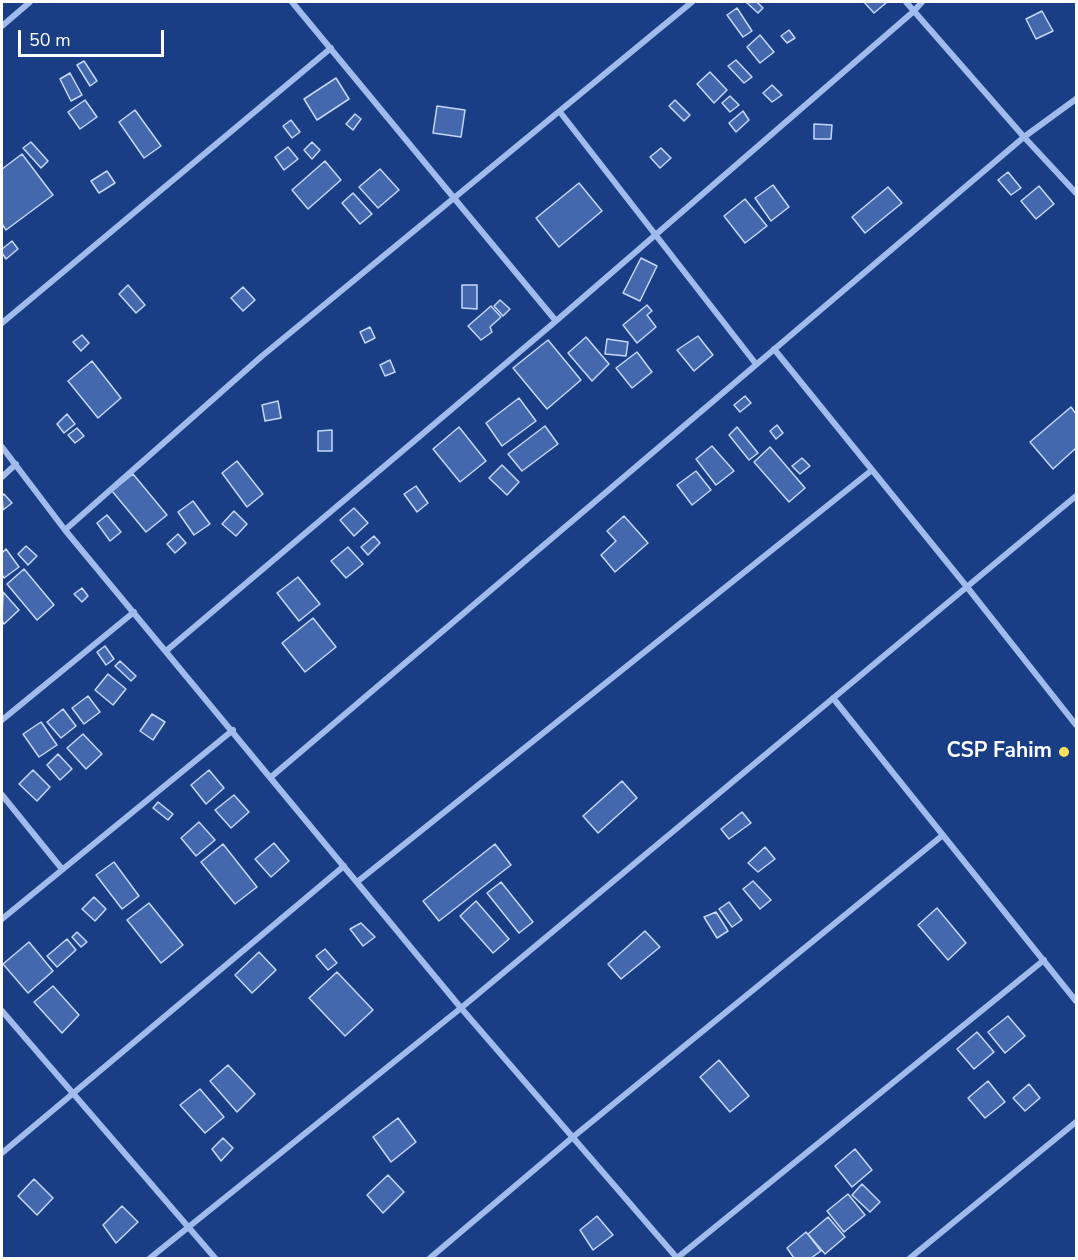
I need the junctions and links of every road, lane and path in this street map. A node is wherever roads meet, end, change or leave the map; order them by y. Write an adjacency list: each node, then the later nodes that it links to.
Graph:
1 (30, 2): 7 (street)
2 (292, 2): 8 (street)
3 (692, 2): 10 (street)
4 (906, 2): 6 (street)
5 (922, 2): 6 (street)
6 (914, 11): 11 (street); 14 (street)
7 (2, 26)
8 (331, 48): 13 (street); 16 (street)
9 (1077, 99): 11 (street)
10 (560, 112): 13 (street); 14 (street)
11 (1024, 136): 12 (street); 17 (street)
12 (1077, 193)
13 (454, 198): 15 (street); 24 (street)
14 (655, 236): 15 (street); 18 (street)
15 (556, 321): 27 (street)
16 (2, 323)
17 (774, 349): 18 (street); 21 (street)
18 (756, 364): 34 (street)
19 (2, 447): 20 (street)
20 (16, 464): 22 (street); 24 (street)
21 (872, 470): 25 (street); 39 (street)
22 (2, 477)
23 (1077, 496): 25 (street)
24 (65, 530): 26 (street)
25 (968, 587): 28 (street); 30 (street)
26 (134, 612): 27 (street); 31 (street)
27 (166, 651): 33 (street)
28 (833, 698): 36 (street); 43 (street)
29 (1077, 711): 30 (street)
30 (1069, 717): 32 (street)
31 (2, 720)
32 (1077, 725)
33 (233, 730): 34 (street); 38 (street)
34 (271, 777): 37 (street)
35 (2, 795): 38 (street)
36 (943, 835): 41 (street); 47 (street)
37 (344, 866): 39 (street); 45 (street)
38 (62, 869): 40 (street)
39 (357, 882): 43 (street)
40 (2, 918)
41 (1044, 960): 42 (street); 47 (street)
42 (1077, 1001)
43 (461, 1008): 47 (street); 49 (street)
44 (2, 1011): 45 (street)
45 (73, 1092): 48 (street); 49 (street)
46 (1077, 1122): 53 (street)
47 (573, 1137): 52 (street)
48 (2, 1153)
49 (189, 1228): 50 (street); 51 (street)
50 (150, 1258)
51 (215, 1258)
52 (430, 1258)
53 (910, 1258)

